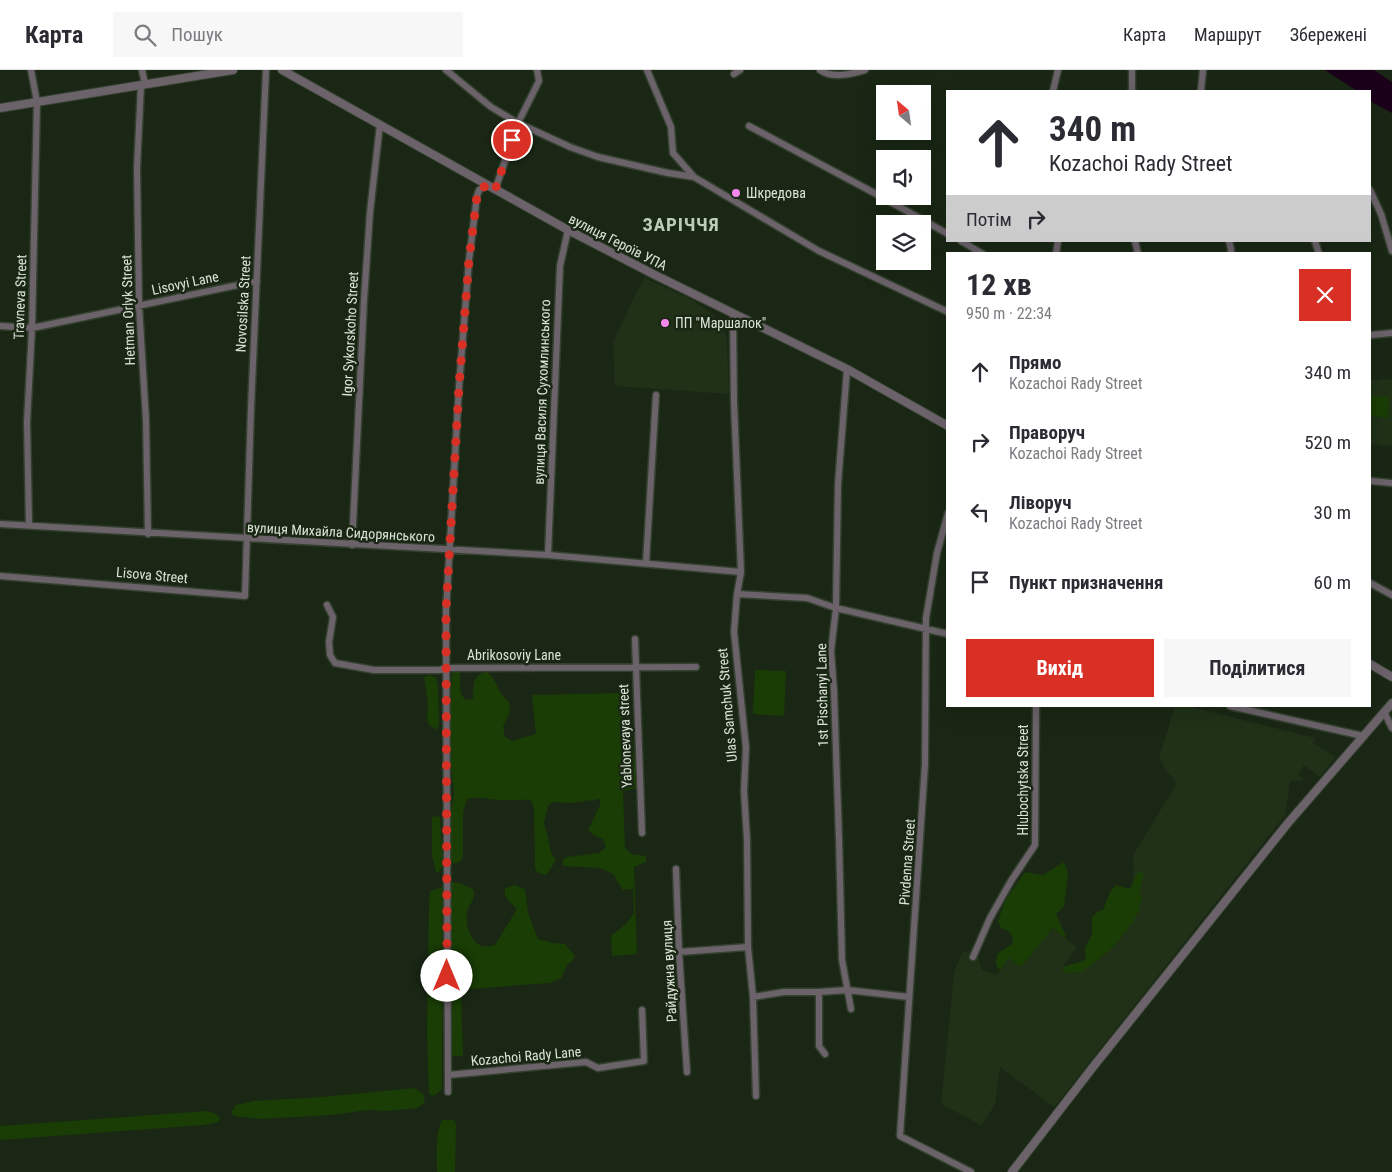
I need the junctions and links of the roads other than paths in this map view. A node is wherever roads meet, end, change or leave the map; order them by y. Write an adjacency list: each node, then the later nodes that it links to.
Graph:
1 (31, 70): 18 (street, Travneva Street)
2 (142, 70): 14 (street, Hetman Orlyk Street)
3 (233, 70): 14 (street)
4 (266, 70): 32 (street, Novosilska Street)
5 (282, 70): 21 (street, вулиця Героїв УПА)
6 (446, 70): 20 (street)
7 (537, 70): 20 (street)
8 (647, 70): 23 (street)
9 (820, 70): 10 (street)
10 (865, 70)
11 (1058, 70): 15 (street)
12 (1132, 70): 16 (street)
13 (1203, 70): 17 (street)
14 (143, 85): 18 (street); 33 (street, Hetman Orlyk Street)
15 (1053, 90)
16 (1132, 90)
17 (1201, 90)
18 (37, 102): 19 (street); 37 (street, Travneva Street)
19 (0, 108)
20 (518, 123): 23 (street); 25 (street)
21 (380, 124): 24 (street, вулиця Героїв УПА); 50 (street, Igor Sykorskoho Street)
22 (749, 126): 28 (street)
23 (694, 177): 34 (street)
24 (487, 185): 25 (street, вулиця Героїв УПА); 51 (street)
25 (495, 190): 27 (street, вулиця Героїв УПА)
26 (1371, 192): 30 (street)
27 (568, 230): 35 (street, вулиця Героїв УПА); 52 (street, вулиця Василя Сухомлинського)
28 (946, 233)
29 (963, 242): 31 (street)
30 (1392, 251)
31 (980, 252)
32 (257, 281): 33 (street, Lisovyi Lane); 49 (street, Novosilska Street)
33 (139, 306): 37 (street, Lisovyi Lane); 48 (street, Hetman Orlyk Street)
34 (946, 311)
35 (734, 314): 40 (street, вулиця Героїв УПА); 54 (street, Ulas Samchuk Street)
36 (0, 326): 37 (street, Lisovyi Lane)
37 (32, 328): 47 (street, Travneva Street)
38 (1392, 333): 39 (street)
39 (1371, 335)
40 (847, 369): 42 (street, вулиця Героїв УПА); 60 (street, 1st Pischanyi Lane)
41 (656, 395): 53 (street)
42 (946, 425)
43 (1371, 481): 44 (street)
44 (1392, 483)
45 (946, 521): 61 (street, Pivdenna Street)
46 (0, 524): 47 (street, вулиця Михайла Сидорянського)
47 (29, 524): 48 (street, вулиця Михайла Сидорянського)
48 (148, 534): 49 (street, вулиця Михайла Сидорянського)
49 (248, 539): 50 (street, вулиця Михайла Сидорянського); 55 (street, Lisova Street)
50 (352, 545): 51 (street, вулиця Михайла Сидорянського)
51 (450, 550): 52 (street, вулиця Михайла Сидорянського); 67 (street)
52 (548, 555): 53 (street, вулиця Михайла Сидорянського)
53 (646, 563): 54 (street, вулиця Михайла Сидорянського)
54 (741, 572): 57 (street, Ulas Samchuk Street)
55 (0, 576)
56 (1371, 584): 58 (street)
57 (737, 594): 60 (street); 77 (street, Ulas Samchuk Street)
58 (1392, 595)
59 (327, 605): 67 (street, Abrikosoviy Lane)
60 (836, 608): 61 (street); 80 (street, 1st Pischanyi Lane)
61 (928, 628): 62 (street); 83 (street, Pivdenna Street)
62 (946, 633)
63 (634, 639): 65 (street, Yablonevaya street)
64 (1371, 665): 68 (street)
65 (636, 667): 66 (street, Abrikosoviy Lane); 67 (street, Abrikosoviy Lane); 75 (street, Yablonevaya street)
66 (696, 667)
67 (447, 668): 88 (street)
68 (1392, 677)
69 (1392, 703): 72 (street)
70 (1036, 707): 79 (street, Hlubochytska Street)
71 (1234, 707): 74 (street)
72 (1384, 712): 73 (street); 74 (street)
73 (1392, 728)
74 (1363, 736): 92 (street)
75 (642, 833)
76 (676, 869): 78 (street, Райдужна вулиця)
77 (748, 947): 78 (street); 82 (street, Ulas Samchuk Street)
78 (679, 952): 87 (street, Райдужна вулиця)
79 (973, 957)
80 (847, 990): 81 (street); 83 (street); 84 (street, 1st Pischanyi Lane)
81 (819, 992): 82 (street); 86 (street)
82 (753, 997): 90 (street, Ulas Samchuk Street)
83 (909, 997): 91 (street, Pivdenna Street)
84 (851, 1009)
85 (642, 1010): 88 (street, Kozachoi Rady Lane)
86 (825, 1054)
87 (687, 1072)
88 (448, 1075): 89 (street)
89 (448, 1092)
90 (756, 1096)
91 (971, 1172)
92 (1012, 1172)

